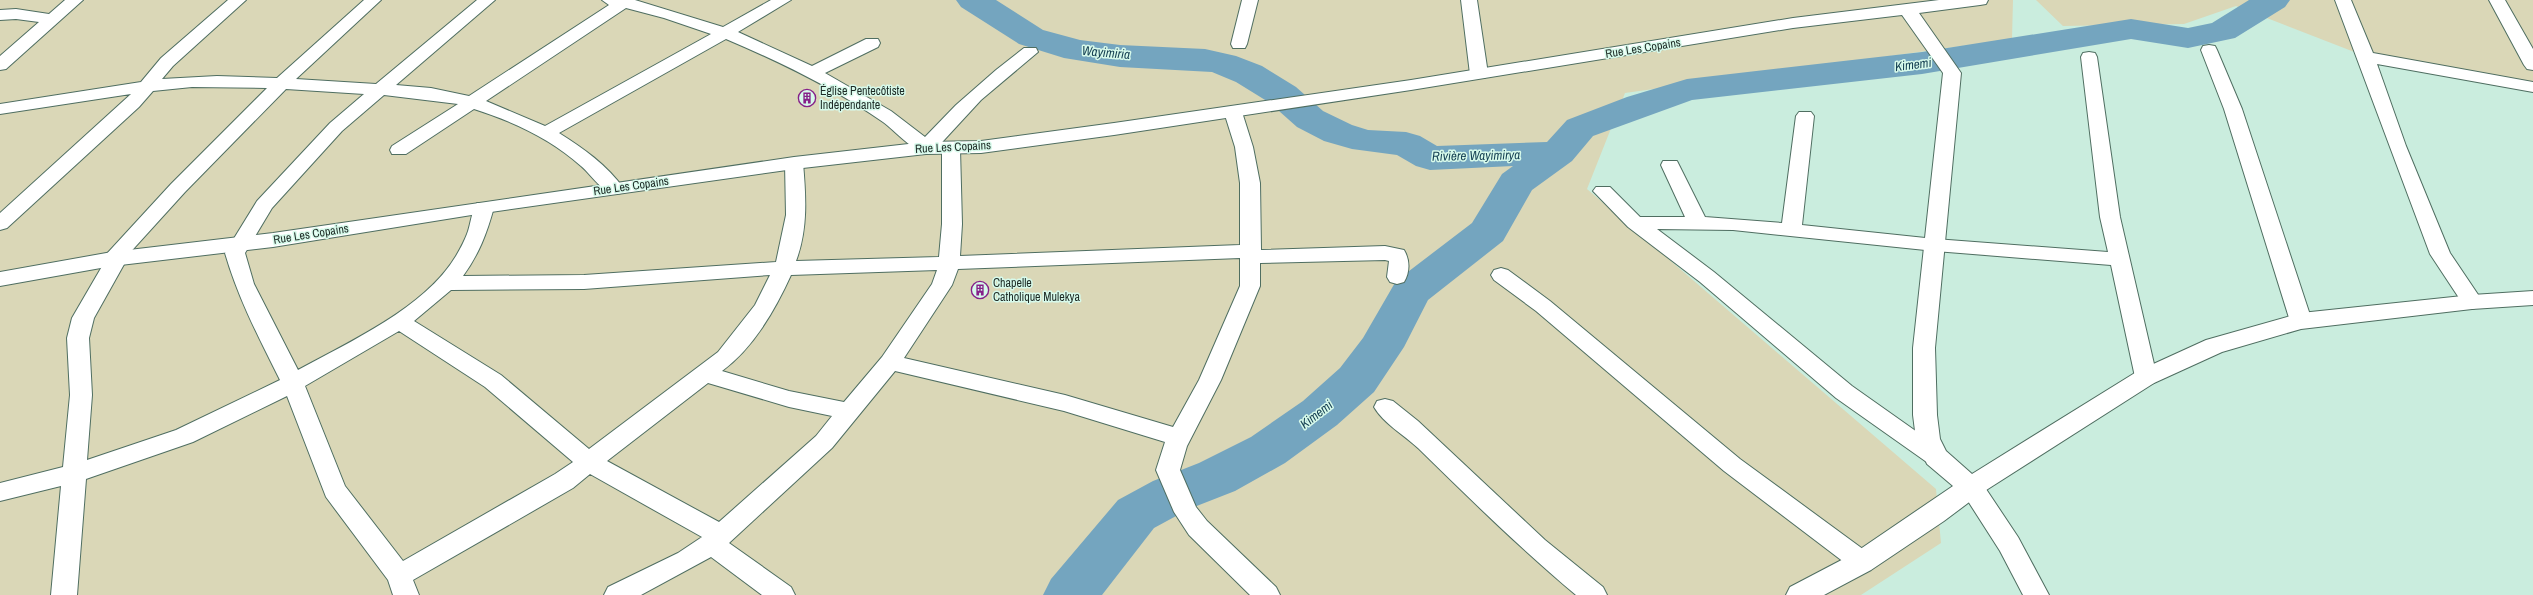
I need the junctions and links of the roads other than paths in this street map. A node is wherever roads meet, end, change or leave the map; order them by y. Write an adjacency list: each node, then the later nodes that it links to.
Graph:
1 (74, 0): 14 (street)
2 (238, 0): 28 (street)
3 (373, 0): 26 (street)
4 (488, 0): 29 (street)
5 (783, 0): 15 (street)
6 (1250, 0): 17 (street)
7 (1469, 0): 25 (street)
8 (1980, 0): 12 (street, Rue Les Copains)
9 (2343, 0): 20 (street)
10 (2497, 0): 23 (street)
11 (620, 1): 15 (street); 30 (street)
12 (1906, 8): 25 (street, Rue Les Copains); 48 (street)
13 (0, 14): 14 (street)
14 (50, 19): 22 (street)
15 (726, 32): 24 (street); 34 (street)
16 (872, 43): 24 (street)
17 (1239, 44)
18 (2209, 50): 61 (street)
19 (1030, 52): 35 (street)
20 (2366, 56): 27 (street); 59 (street)
21 (2089, 57): 51 (street)
22 (0, 65)
23 (2533, 65)
24 (812, 73): 35 (street)
25 (1479, 74): 32 (street, Rue Les Copains)
26 (282, 83): 28 (street); 29 (street); 50 (street)
27 (2533, 86)
28 (144, 87): 31 (street); 44 (street)
29 (380, 90): 30 (street); 47 (street)
30 (473, 102): 34 (street); 37 (street)
31 (0, 109)
32 (1233, 112): 36 (street, Rue Les Copains); 49 (street)
33 (1805, 116): 46 (street)
34 (546, 133): 40 (street)
35 (926, 148): 36 (street, Rue Les Copains); 38 (street, Rue Les Copains)
36 (950, 149): 52 (street)
37 (400, 150)
38 (794, 163): 40 (street, Rue Les Copains); 53 (street)
39 (1670, 165): 45 (street)
40 (614, 189): 42 (street, Rue Les Copains)
41 (1603, 192): 43 (street)
42 (484, 207): 47 (street, Rue Les Copains); 57 (street)
43 (1635, 223): 45 (street); 69 (street)
44 (0, 224)
45 (1698, 224): 46 (street)
46 (1791, 230): 48 (street)
47 (239, 245): 50 (street, Rue Les Copains); 65 (street)
48 (1935, 245): 51 (street); 69 (street)
49 (1251, 254): 52 (street); 55 (street); 68 (street)
50 (115, 259): 56 (street, Rue Les Copains); 71 (street)
51 (2119, 259): 64 (street)
52 (949, 265): 53 (street); 62 (street)
53 (784, 268): 57 (street); 63 (street)
54 (1502, 275): 75 (street)
55 (1397, 277)
56 (0, 279)
57 (446, 283): 60 (street)
58 (2533, 298): 59 (street)
59 (2472, 302): 61 (street)
60 (400, 322): 65 (street); 70 (street)
61 (2302, 322): 64 (street)
62 (890, 362): 67 (street); 68 (street)
63 (706, 374): 67 (street); 70 (street)
64 (2146, 377): 72 (street)
65 (293, 383): 71 (street); 76 (street)
66 (1385, 407): 81 (street)
67 (851, 412): 74 (street)
68 (1180, 438): 80 (street)
69 (1936, 457): 72 (street)
70 (589, 462): 74 (street); 76 (street)
71 (73, 474): 73 (street); 77 (street)
72 (1971, 487): 75 (street); 83 (street)
73 (0, 492)
74 (716, 540): 78 (street); 79 (street)
75 (1862, 562): 82 (street)
76 (403, 586)
77 (64, 595)
78 (617, 595)
79 (782, 595)
80 (1267, 595)
81 (1594, 595)
82 (1800, 595)
83 (2036, 595)

